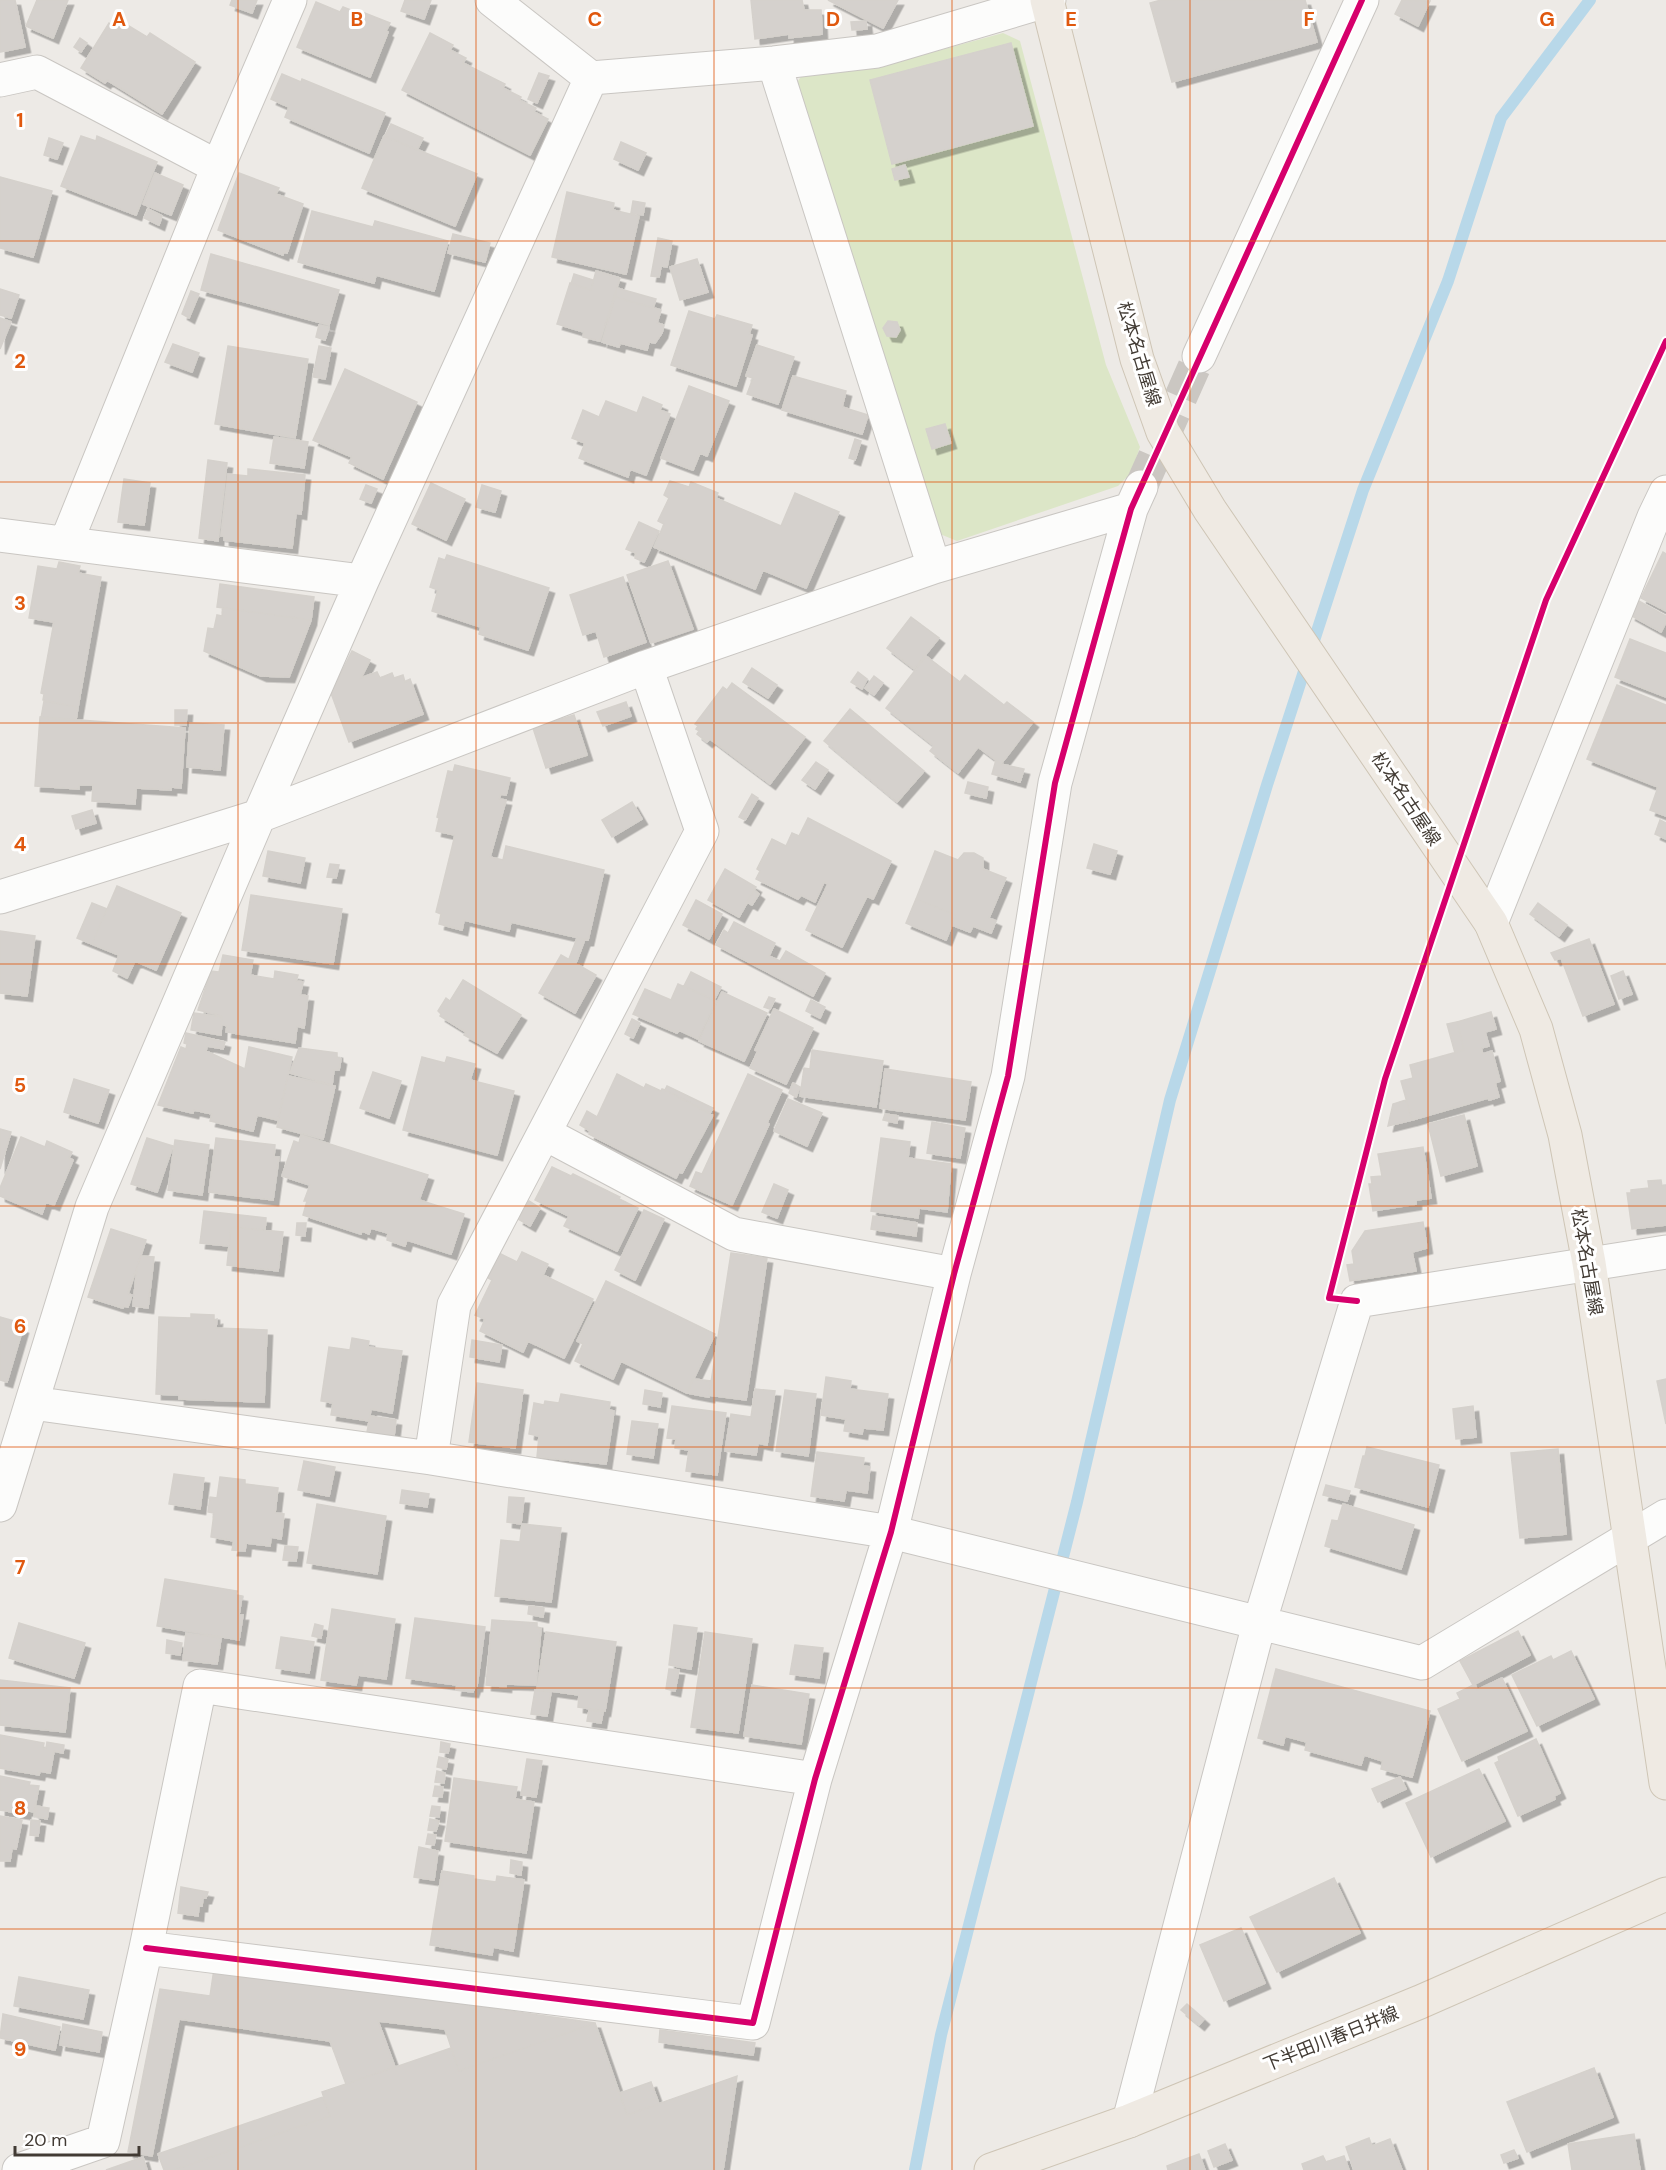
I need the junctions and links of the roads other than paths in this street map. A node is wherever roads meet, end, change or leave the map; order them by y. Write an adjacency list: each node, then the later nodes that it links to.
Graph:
1 (290, 0): 8 (street)
2 (492, 0): 6 (street)
3 (1048, 0): 5 (street); 18 (main road, 松本名古屋線)
4 (1362, 0): 9 (street)
5 (774, 63): 6 (street); 13 (street)
6 (591, 78): 14 (street)
7 (0, 80): 8 (street)
8 (218, 167): 12 (street)
9 (1199, 356)
10 (1662, 510): 18 (street)
11 (0, 535): 12 (street)
12 (66, 543): 14 (street)
13 (934, 567): 15 (street); 22 (street)
14 (362, 581): 16 (street)
15 (646, 667): 16 (street); 19 (street)
16 (259, 816): 17 (street); 23 (street)
17 (0, 897)
18 (1491, 923): 21 (main road, 松本名古屋線)
19 (544, 1133): 22 (street); 24 (street)
20 (1666, 1252): 21 (street)
21 (1589, 1263): 28 (main road, 松本名古屋線); 29 (street)
22 (954, 1274): 27 (street)
23 (33, 1403): 24 (street); 25 (street)
24 (431, 1458): 27 (street)
25 (0, 1504)
26 (1666, 1516): 28 (street)
27 (891, 1532): 29 (street); 30 (street)
28 (1629, 1537): 29 (street); 31 (main road, 松本名古屋線)
29 (1259, 1624): 34 (street)
30 (815, 1779): 33 (street); 33 (street)
31 (1666, 1783)
32 (1666, 1894): 34 (main road, 下半田川春日井線)
33 (146, 1948): 35 (street)
34 (1129, 2121): 36 (main road, 下半田川春日井線)
35 (19, 2170)
36 (991, 2170)

